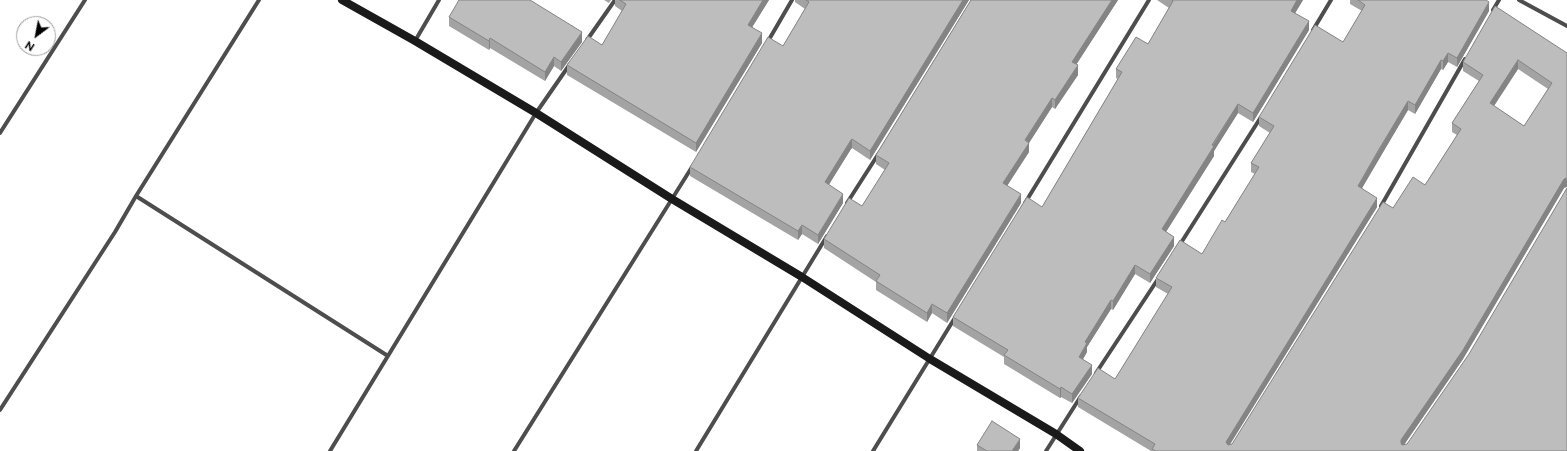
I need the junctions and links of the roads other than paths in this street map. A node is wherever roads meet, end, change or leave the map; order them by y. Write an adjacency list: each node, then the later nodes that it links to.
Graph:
1 (85, 0): 21 (street)
2 (259, 0): 24 (street)
3 (342, 0): 14 (street)
4 (439, 0): 14 (street)
5 (615, 0): 15 (street)
6 (792, 0): 16 (street)
7 (1149, 0): 27 (street)
8 (1331, 0): 13 (street)
9 (1499, 0): 11 (street)
10 (1519, 0): 12 (street)
11 (1491, 14)
12 (1567, 26)
13 (1312, 33)
14 (415, 41): 20 (street)
15 (584, 44)
16 (764, 46)
17 (1467, 55): 28 (street)
18 (571, 63): 20 (street)
19 (1265, 111): 30 (street)
20 (536, 113): 25 (street); 34 (street)
21 (0, 133)
22 (881, 148): 26 (street)
23 (696, 159): 25 (street)
24 (136, 196): 34 (street); 38 (street)
25 (672, 199): 32 (street); 41 (street)
26 (844, 209)
27 (1021, 210)
28 (1377, 213)
29 (831, 229): 32 (street)
30 (1174, 253)
31 (1162, 273): 36 (street)
32 (802, 277): 35 (street); 42 (street)
33 (959, 312): 35 (street)
34 (388, 356): 40 (street)
35 (930, 359): 39 (street); 43 (street)
36 (1094, 376)
37 (1086, 389): 39 (street)
38 (0, 410)
39 (1056, 434): 44 (street); 45 (street)
40 (330, 451)
41 (514, 451)
42 (696, 451)
43 (873, 451)
44 (1046, 451)
45 (1080, 451)

